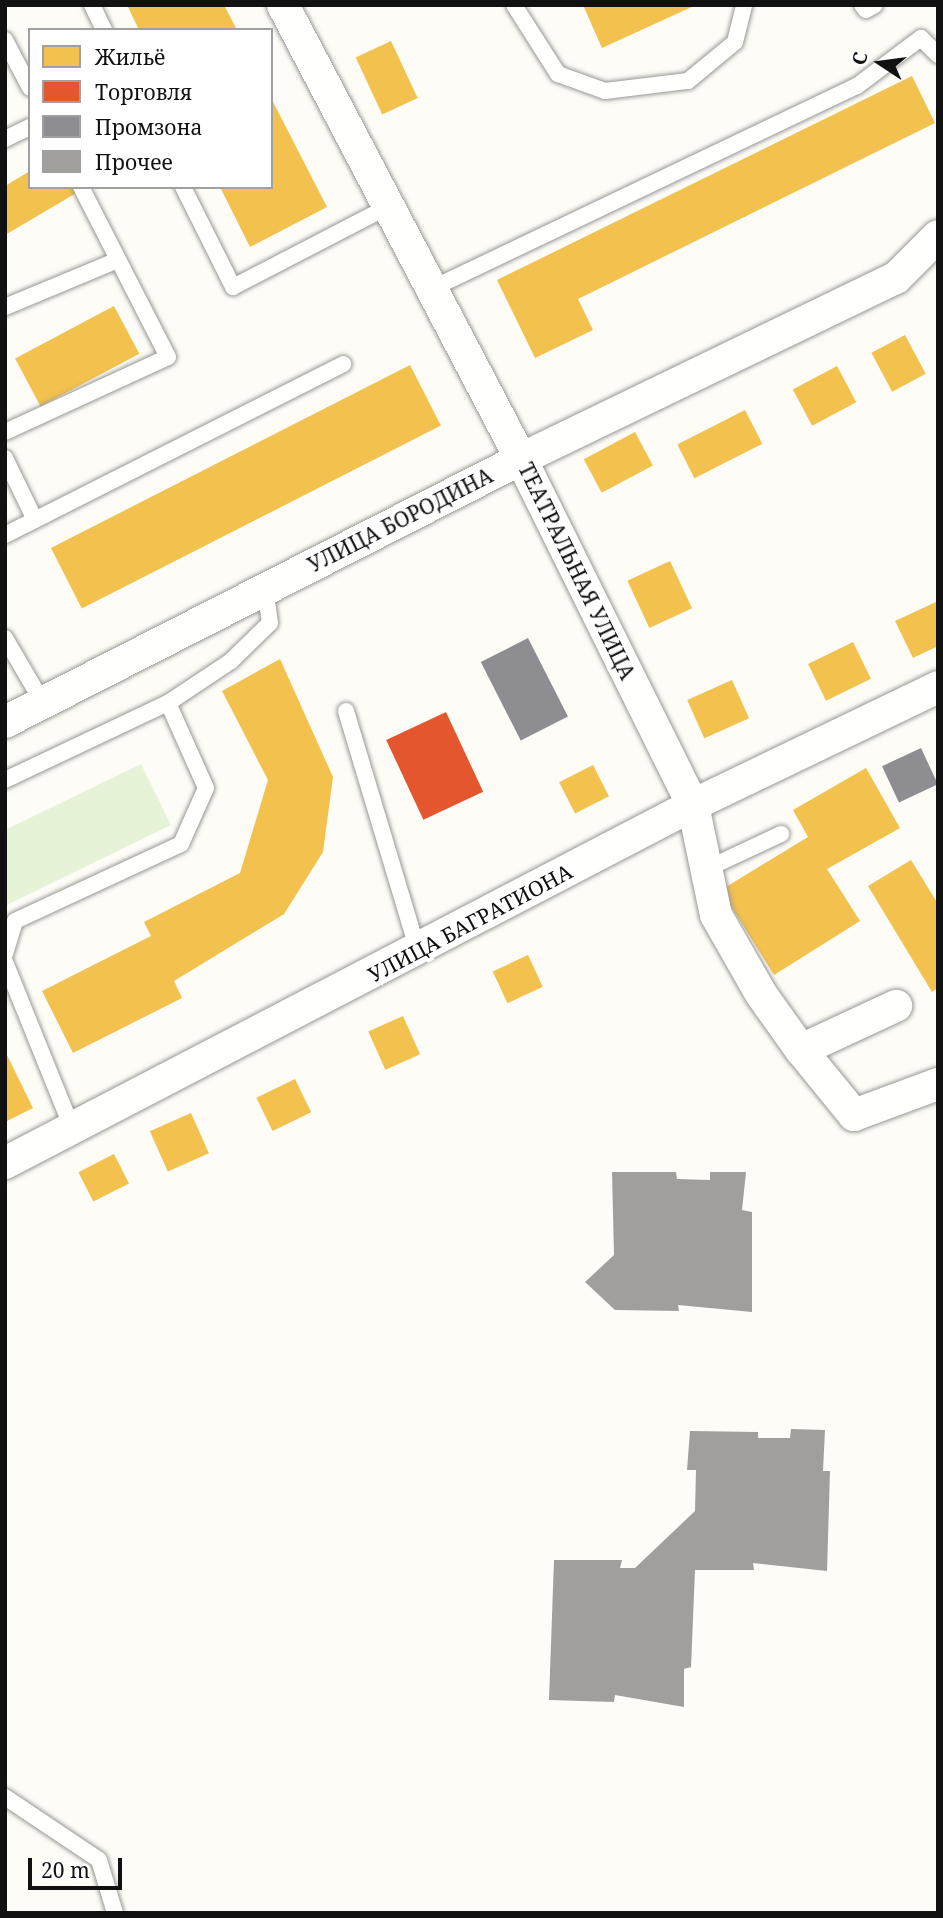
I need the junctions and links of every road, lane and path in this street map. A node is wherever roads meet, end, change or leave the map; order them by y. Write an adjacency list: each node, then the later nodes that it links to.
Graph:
1 (92, 5): 7 (lane)
2 (283, 5): 15 (street, ТЕАТРАЛЬНАЯ УЛИЦА)
3 (514, 5): 4 (lane)
4 (744, 5)
5 (862, 5): 6 (lane)
6 (875, 5)
7 (103, 28)
8 (5, 40): 10 (lane)
9 (938, 55): 18 (lane)
10 (28, 84)
11 (28, 128): 12 (lane)
12 (5, 139)
13 (82, 189): 17 (lane)
14 (184, 189): 15 (lane)
15 (388, 206): 18 (street, ТЕАТРАЛЬНАЯ УЛИЦА)
16 (938, 236): 23 (street, УЛИЦА БОРОДИНА)
17 (118, 260): 19 (lane); 21 (lane)
18 (431, 289): 23 (street, ТЕАТРАЛЬНАЯ УЛИЦА)
19 (5, 307)
20 (343, 364): 24 (lane)
21 (5, 432)
22 (5, 458): 24 (lane)
23 (521, 459): 26 (street, УЛИЦА БОРОДИНА); 34 (street, ТЕАТРАЛЬНАЯ УЛИЦА)
24 (35, 520): 25 (lane)
25 (5, 535)
26 (265, 589): 29 (street, УЛИЦА БОРОДИНА); 30 (lane)
27 (5, 638): 29 (lane)
28 (938, 687): 34 (street, УЛИЦА БАГРАТИОНА)
29 (43, 703): 32 (street, УЛИЦА БОРОДИНА)
30 (168, 703): 33 (lane); 38 (lane)
31 (346, 711): 37 (lane)
32 (5, 722)
33 (5, 780)
34 (693, 805): 36 (street, ТЕАТРАЛЬНАЯ УЛИЦА); 37 (street, УЛИЦА БАГРАТИОНА)
35 (781, 834): 36 (lane)
36 (706, 869): 41 (street, ТЕАТРАЛЬНАЯ УЛИЦА)
37 (418, 951): 43 (street, УЛИЦА БАГРАТИОНА)
38 (5, 954)
39 (5, 962): 43 (lane)
40 (895, 1006): 41 (street)
41 (801, 1050): 42 (street, ТЕАТРАЛЬНАЯ УЛИЦА)
42 (938, 1084)
43 (72, 1128): 44 (street, УЛИЦА БАГРАТИОНА)
44 (5, 1163)
45 (5, 1797): 46 (lane)
46 (115, 1913)

